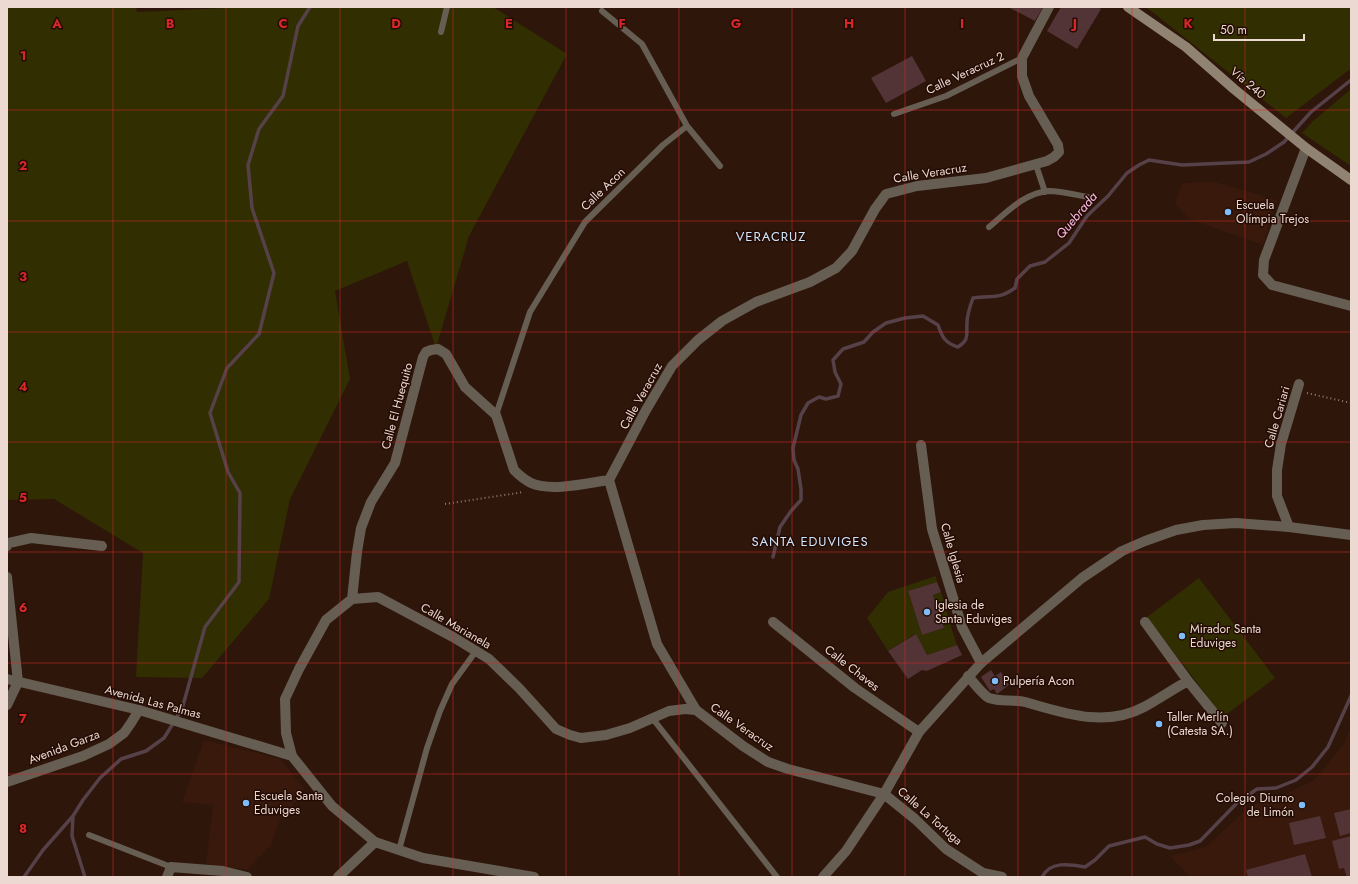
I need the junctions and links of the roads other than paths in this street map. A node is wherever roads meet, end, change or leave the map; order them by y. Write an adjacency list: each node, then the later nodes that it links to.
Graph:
1 (447, 7): 5 (lane)
2 (1049, 7): 6 (street, Calle Veracruz)
3 (1128, 7): 9 (main road, Vía 240)
4 (602, 11): 8 (lane)
5 (441, 32)
6 (1022, 58): 7 (lane, Calle Veracruz 2); 10 (street, Calle Veracruz)
7 (894, 114)
8 (687, 126): 11 (lane); 18 (lane, Calle Acon)
9 (1306, 148): 12 (main road, Vía 240); 16 (street)
10 (1036, 165): 13 (lane); 20 (street, Calle Veracruz)
11 (720, 166)
12 (1351, 180)
13 (1045, 192): 14 (lane); 15 (lane)
14 (1088, 198)
15 (989, 227)
16 (1351, 306)
17 (1298, 387): 21 (street, Calle Cariari)
18 (496, 415): 20 (street, Calle El Huequito); 26 (street, Calle El Huequito)
19 (921, 445): 30 (street, Calle Iglesia)
20 (609, 480): 37 (street, Calle Veracruz)
21 (1289, 527): 22 (street); 30 (street)
22 (1351, 535)
23 (7, 546): 24 (street)
24 (102, 546)
25 (7, 578): 34 (street)
26 (352, 598): 29 (street, Calle Marianela); 41 (street)
27 (773, 622): 40 (street, Calle Chaves)
28 (1145, 622): 33 (street)
29 (476, 651): 38 (street, Calle Marianela); 46 (lane)
30 (981, 663): 31 (street)
31 (968, 676): 33 (street); 40 (street)
32 (7, 679): 34 (street, Avenida Las Palmas)
33 (1188, 681): 39 (street)
34 (18, 682): 35 (street); 36 (street, Avenida Las Palmas)
35 (7, 705)
36 (138, 710): 41 (street, Avenida Las Palmas); 42 (street, Avenida Garza)
37 (696, 710): 38 (street, Calle Marianela); 43 (street, Calle Veracruz)
38 (653, 719): 51 (lane)
39 (1222, 723)
40 (919, 732): 43 (street)
41 (292, 756): 45 (street)
42 (7, 782)
43 (884, 794): 52 (street); 53 (street, Calle La Tortuga)
44 (88, 835): 47 (lane)
45 (375, 842): 46 (street); 49 (street)
46 (399, 850): 50 (street)
47 (169, 872): 48 (street)
48 (247, 877)
49 (338, 877)
50 (534, 877)
51 (777, 877)
52 (824, 877)
53 (1002, 877)

